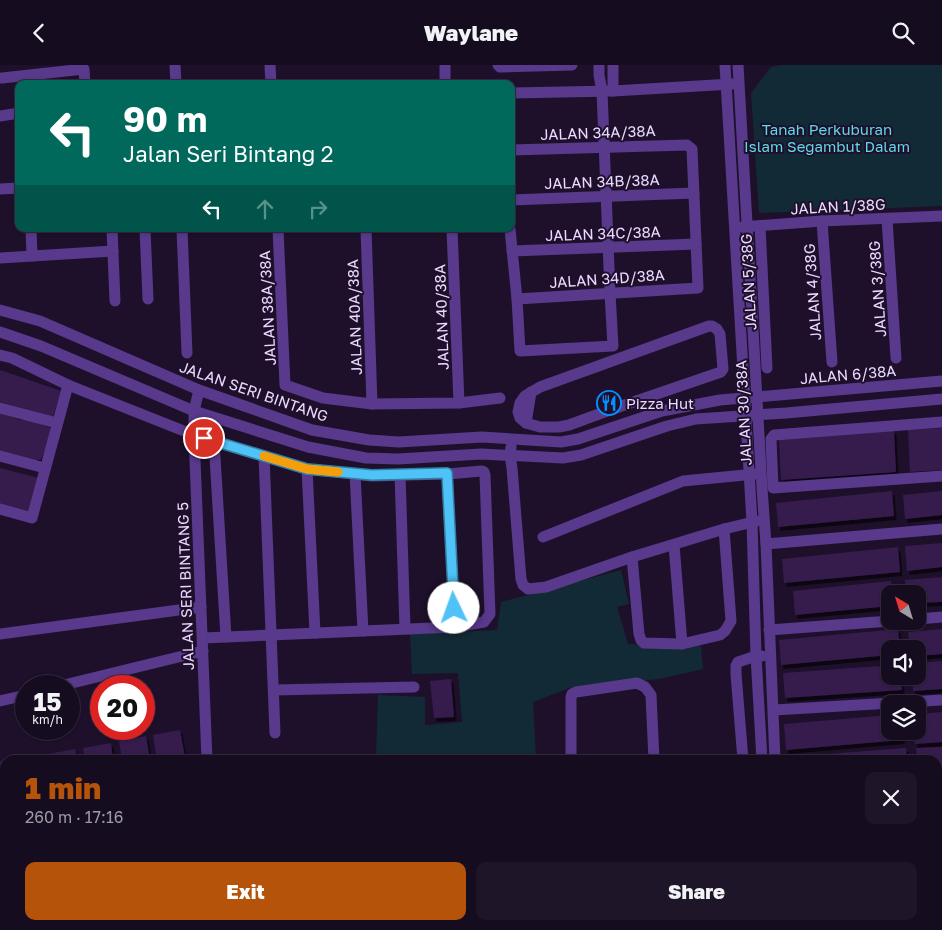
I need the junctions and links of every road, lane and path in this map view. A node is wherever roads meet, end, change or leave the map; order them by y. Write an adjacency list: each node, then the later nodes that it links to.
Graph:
1 (176, 65): 12 (street)
2 (270, 65): 13 (street)
3 (445, 65): 14 (street)
4 (498, 65): 5 (street)
5 (572, 65)
6 (599, 65): 17 (street)
7 (613, 65): 17 (street)
8 (725, 65): 16 (street, JALAN 30/38A)
9 (738, 65): 15 (street, JALAN 30/38A)
10 (2, 78): 11 (street)
11 (85, 80)
12 (176, 80)
13 (271, 80)
14 (445, 80)
15 (739, 84): 16 (street); 33 (street, JALAN 30/38A)
16 (726, 85): 17 (street); 32 (street, JALAN 30/38A)
17 (608, 91): 18 (street); 21 (street)
18 (515, 93)
19 (15, 113): 20 (street)
20 (0, 115)
21 (604, 147): 22 (street, JALAN 34A/38A); 25 (street, JALAN 34A/38A); 26 (street)
22 (515, 150)
23 (0, 189): 24 (street)
24 (15, 189)
25 (694, 193): 26 (street, JALAN 34B/38A); 42 (street)
26 (606, 196): 27 (street, JALAN 34B/38A); 43 (street)
27 (515, 199)
28 (942, 216): 29 (street, JALAN 1/38G)
29 (887, 219): 30 (street, JALAN 1/38G); 58 (street, JALAN 3/38G)
30 (822, 221): 31 (street, JALAN 1/38G); 59 (street, JALAN 4/38G)
31 (760, 225): 33 (street, JALAN 1/38G); 60 (street, JALAN 5/38G)
32 (735, 227): 33 (street, JALAN 1/38G); 49 (street, JALAN 30/38A)
33 (747, 227): 48 (street, JALAN 30/38A)
34 (31, 232): 46 (street)
35 (112, 232): 44 (street)
36 (145, 232): 51 (street)
37 (182, 232): 56 (street)
38 (278, 232): 69 (street, JALAN 38A/38A)
39 (366, 232): 69 (street, JALAN 40A/38A)
40 (452, 232): 68 (street, JALAN 40/38A)
41 (510, 232): 45 (street)
42 (696, 244): 43 (street, JALAN 34C/38A); 50 (street, JALAN 34D/38A)
43 (608, 247): 45 (street, JALAN 34C/38A); 50 (street)
44 (113, 251): 46 (street); 53 (street)
45 (512, 251): 52 (street)
46 (32, 256): 47 (street)
47 (0, 258)
48 (751, 283): 49 (street); 64 (street, JALAN 30/38A)
49 (738, 284): 66 (street, JALAN 30/38A)
50 (610, 293): 52 (street, JALAN 34D/38A); 52 (street)
51 (148, 299)
52 (517, 299)
53 (115, 301)
54 (0, 310): 63 (street, JALAN SERI BINTANG)
55 (0, 332): 71 (street)
56 (187, 353)
57 (0, 355): 62 (street)
58 (896, 358)
59 (832, 362)
60 (767, 368)
61 (942, 381): 64 (street, JALAN 6/38A)
62 (68, 385): 76 (street); 79 (street)
63 (199, 390): 71 (street, JALAN SERI BINTANG 5); 80 (street, JALAN SERI BINTANG)
64 (757, 397): 66 (street, JALAN 6/38A); 73 (street, JALAN 30/38A)
65 (500, 398): 68 (street)
66 (745, 398): 72 (street, JALAN 30/38A); 77 (street, JALAN 6/38A)
67 (942, 399): 73 (street)
68 (459, 403): 69 (street)
69 (372, 404)
70 (0, 408): 76 (street)
71 (194, 411): 79 (street, JALAN SERI BINTANG 5); 84 (street)
72 (746, 415): 73 (street); 81 (street); 92 (street, JALAN 30/38A)
73 (758, 415): 90 (street, JALAN 30/38A)
74 (523, 421): 78 (street); 78 (street); 80 (street)
75 (942, 422): 95 (street)
76 (57, 423): 87 (street)
77 (621, 425): 81 (street); 83 (street, JALAN SERI BINTANG)
78 (559, 427): 83 (street)
79 (194, 435): 82 (street); 105 (street, JALAN SERI BINTANG 5)
80 (513, 439): 83 (street, JALAN SERI BINTANG); 84 (street)
81 (626, 440): 84 (street)
82 (214, 441): 86 (street); 116 (street)
83 (561, 442)
84 (510, 455): 104 (street)
85 (0, 456): 87 (street)
86 (264, 456): 88 (street); 115 (street)
87 (45, 468): 96 (street)
88 (307, 469): 91 (street); 113 (street)
89 (447, 473): 93 (street); 109 (street); 109 (street)
90 (762, 473): 92 (street); 95 (street, JALAN 30/38A)
91 (355, 474): 93 (street); 112 (street)
92 (749, 474): 98 (street, JALAN 30/38A); 101 (street)
93 (400, 475): 110 (street)
94 (942, 476): 95 (street)
95 (768, 488): 97 (street, JALAN 30/38A)
96 (0, 509)
97 (764, 521): 98 (street); 102 (street, JALAN 30/38A)
98 (752, 522): 99 (street); 121 (street, JALAN 30/38A)
99 (724, 529): 103 (street); 118 (street)
100 (942, 529): 102 (street)
101 (543, 537)
102 (766, 544): 111 (street, JALAN 30/38A)
103 (674, 545): 104 (street); 118 (street)
104 (632, 557): 118 (street)
105 (201, 607): 114 (street); 117 (street, JALAN SERI BINTANG 5)
106 (942, 617): 107 (street)
107 (926, 618)
108 (881, 622): 111 (street)
109 (455, 627): 110 (street)
110 (405, 629): 112 (street)
111 (769, 629): 120 (street, JALAN 30/38A)
112 (363, 631): 113 (street)
113 (315, 633): 115 (street)
114 (0, 635)
115 (272, 635): 116 (street); 124 (street)
116 (226, 637): 117 (street)
117 (203, 638): 119 (street, JALAN SERI BINTANG 5)
118 (682, 644)
119 (203, 651): 122 (street); 130 (street, JALAN SERI BINTANG 5)
120 (772, 655): 121 (street); 128 (street, JALAN 30/38A)
121 (756, 656): 133 (street); 134 (street, JALAN 30/38A)
122 (80, 681)
123 (414, 687): 124 (street)
124 (274, 690): 129 (street)
125 (15, 698): 127 (street)
126 (942, 700): 128 (street)
127 (0, 701)
128 (774, 710): 135 (street, JALAN 30/38A)
129 (275, 733)
130 (206, 755)
131 (570, 755): 132 (street)
132 (654, 755)
133 (743, 755)
134 (762, 755)
135 (775, 755)

